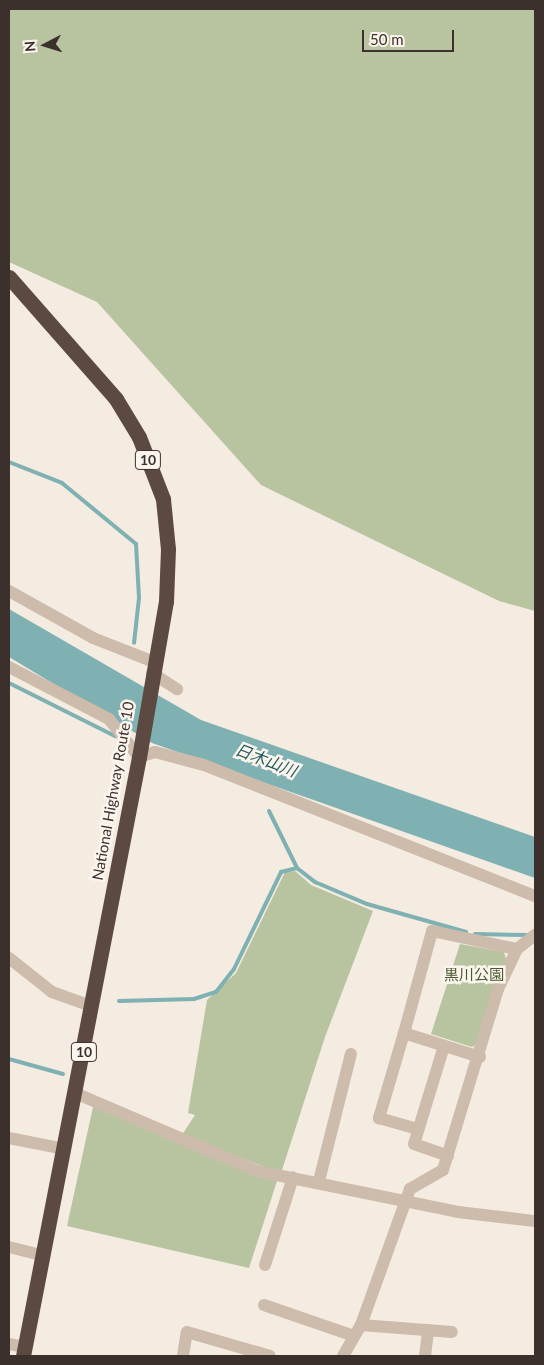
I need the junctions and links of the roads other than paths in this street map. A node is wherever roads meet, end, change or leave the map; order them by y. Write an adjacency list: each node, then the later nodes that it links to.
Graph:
1 (9, 277): 4 (highway, National Highway Route 10 / 10)
2 (9, 591): 4 (street)
3 (9, 666): 6 (street)
4 (152, 674): 5 (street); 6 (highway, National Highway Route 10 / 10)
5 (177, 688)
6 (139, 751): 7 (street); 11 (highway, National Highway Route 10 / 10)
7 (535, 896)
8 (535, 935): 9 (street)
9 (516, 949): 12 (street); 15 (street)
10 (9, 958): 11 (street)
11 (92, 1006): 16 (highway, National Highway Route 10 / 10)
12 (404, 1033): 13 (street); 17 (street)
13 (444, 1046): 15 (street); 17 (street)
14 (351, 1054): 22 (street)
15 (480, 1057): 20 (street)
16 (75, 1093): 19 (highway, National Highway Route 10 / 10); 21 (street)
17 (418, 1129): 20 (street)
18 (9, 1138): 19 (street)
19 (64, 1149): 26 (highway, National Highway Route 10 / 10)
20 (448, 1156): 23 (street)
21 (293, 1177): 22 (street); 27 (street)
22 (319, 1181): 23 (street)
23 (404, 1202): 24 (street); 29 (street)
24 (535, 1222)
25 (9, 1247): 26 (street)
26 (42, 1254): 33 (highway, National Highway Route 10 / 10)
27 (265, 1265)
28 (264, 1305): 29 (street)
29 (357, 1330): 30 (street); 36 (street)
30 (428, 1330): 31 (street); 37 (street)
31 (452, 1332)
32 (9, 1344): 33 (street)
33 (24, 1352)
34 (183, 1356): 35 (street)
35 (270, 1356)
36 (343, 1356)
37 (425, 1356)

